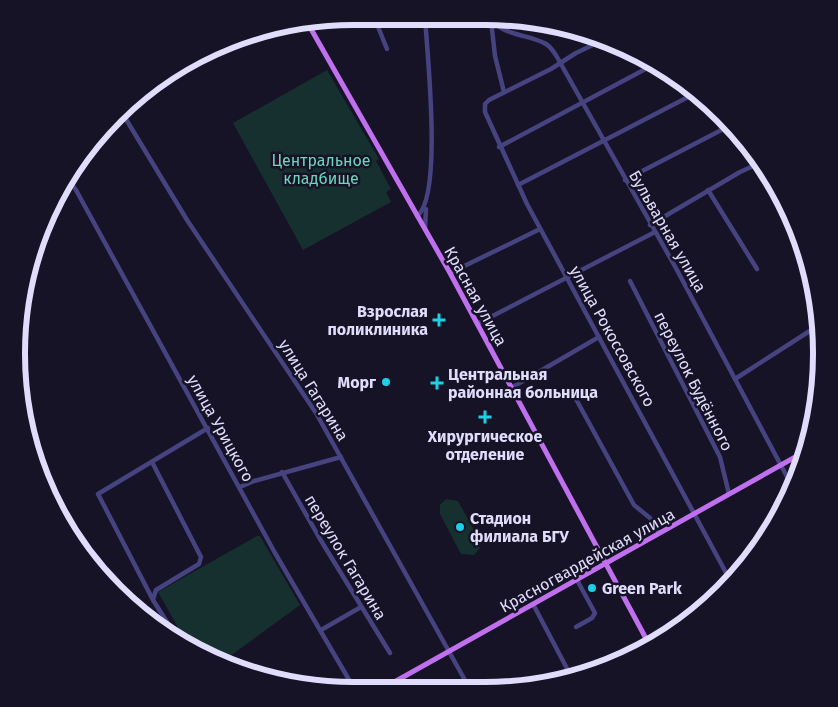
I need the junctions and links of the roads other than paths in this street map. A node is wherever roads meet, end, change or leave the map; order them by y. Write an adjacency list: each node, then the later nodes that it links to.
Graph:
1 (377, 25): 7 (street)
2 (425, 25): 22 (street)
3 (492, 25): 10 (street)
4 (497, 26): 8 (street, Бульварная улица)
5 (310, 28): 23 (main road, Красная улица)
6 (595, 44): 8 (street)
7 (387, 49)
8 (561, 64): 10 (street); 12 (street, Бульварная улица)
9 (647, 68): 12 (street)
10 (504, 92): 16 (street, улица Рокоссовского)
11 (689, 97): 15 (street)
12 (582, 103): 15 (street, Бульварная улица); 16 (street)
13 (126, 117): 40 (street, улица Гагарина)
14 (724, 129): 18 (street)
15 (603, 141): 18 (street, Бульварная улица); 20 (street)
16 (499, 147): 20 (street, улица Рокоссовского)
17 (753, 165): 21 (street)
18 (625, 180): 24 (street, Бульварная улица)
19 (72, 185): 38 (street, улица Урицкого)
20 (518, 185): 25 (street, улица Рокоссовского)
21 (708, 190): 24 (street); 28 (street)
22 (427, 202): 23 (street); 26 (street)
23 (418, 216): 26 (main road, Красная улица)
24 (650, 224): 27 (street, Бульварная улица)
25 (540, 229): 29 (street); 30 (street, улица Рокоссовского)
26 (425, 230): 29 (main road, Красная улица)
27 (655, 232): 30 (street); 35 (street, Бульварная улица)
28 (758, 269)
29 (450, 274): 32 (main road, Красная улица)
30 (566, 277): 32 (street); 34 (street, улица Рокоссовского)
31 (630, 281): 46 (street, переулок Будённого)
32 (477, 324): 36 (main road, Красная улица)
33 (812, 330): 35 (street)
34 (599, 337): 36 (street); 47 (street, улица Рокоссовского)
35 (735, 379): 42 (street, Бульварная улица)
36 (511, 388): 49 (main road, Красная улица)
37 (571, 390): 48 (street)
38 (208, 428): 41 (street); 45 (street, улица Урицкого)
39 (797, 456): 42 (main road, Красногвардейская улица)
40 (341, 457): 43 (street); 59 (street, улица Гагарина)
41 (152, 462): 52 (street); 52 (street)
42 (781, 464): 44 (street, Бульварная улица); 46 (main road, Красногвардейская улица)
43 (282, 472): 45 (street); 54 (street, переулок Гагарина)
44 (788, 478)
45 (240, 487): 57 (street, улица Урицкого)
46 (729, 494): 47 (main road, Красногвардейская улица)
47 (694, 514): 48 (main road, Красногвардейская улица); 50 (street, улица Рокоссовского)
48 (659, 533): 49 (main road, Красногвардейская улица)
49 (605, 564): 51 (main road, Красногвардейская улица); 58 (main road, Красная улица)
50 (727, 575)
51 (576, 580): 53 (main road, Красногвардейская улица); 56 (street)
52 (153, 600): 55 (street)
53 (533, 604): 59 (main road, Красногвардейская улица); 61 (street)
54 (361, 607): 57 (street); 60 (street, переулок Гагарина)
55 (168, 625)
56 (576, 627)
57 (321, 630): 62 (street, улица Урицкого)
58 (646, 639)
59 (449, 652): 63 (main road, Красногвардейская улица); 64 (street, улица Гагарина)
60 (390, 653)
61 (568, 671)
62 (350, 682)
63 (395, 682)
64 (466, 682)

